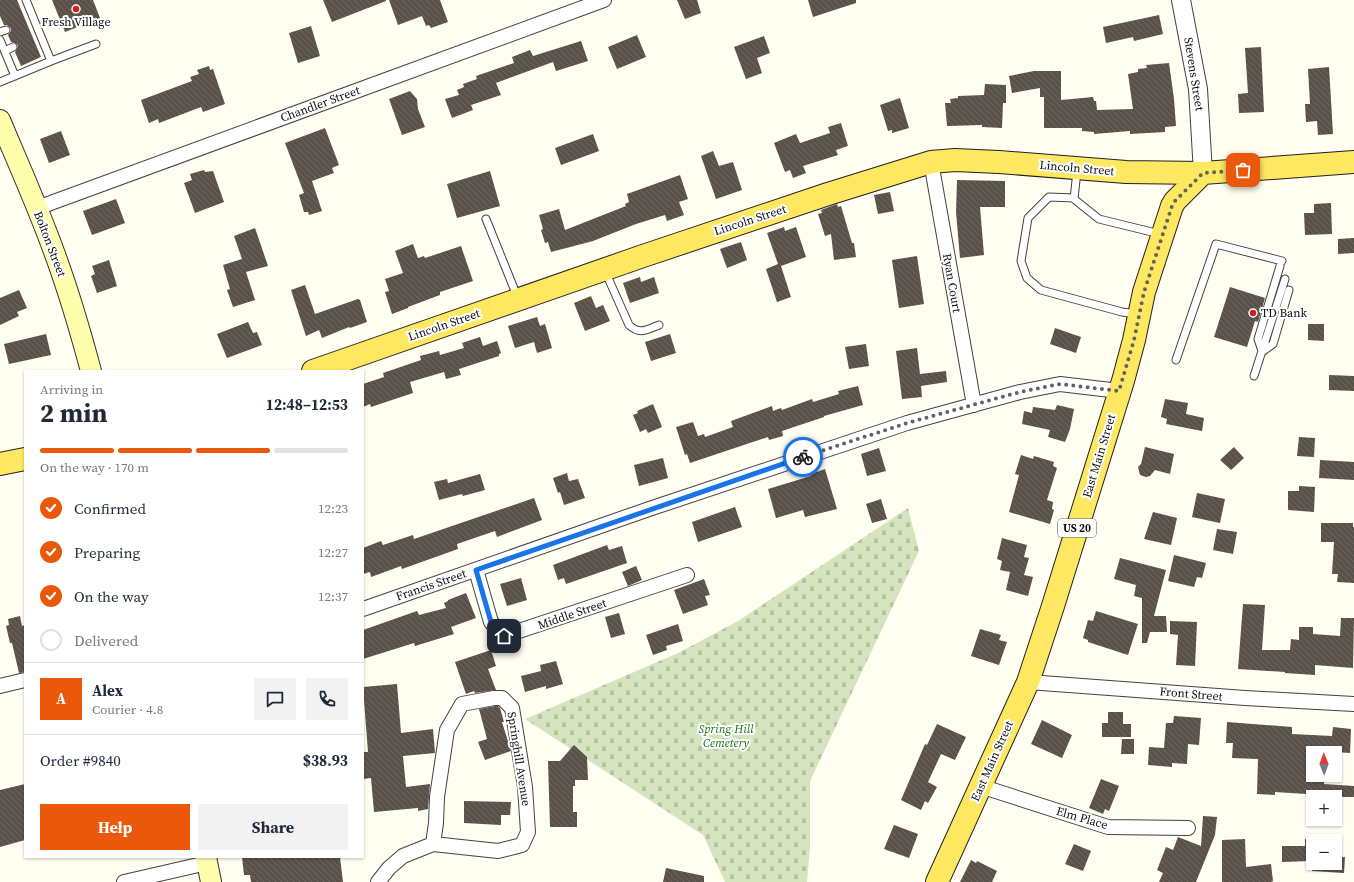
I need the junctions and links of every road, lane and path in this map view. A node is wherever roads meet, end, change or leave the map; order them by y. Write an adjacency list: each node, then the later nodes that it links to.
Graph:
1 (604, 0): 19 (street, Chandler Street)
2 (1181, 0): 17 (street, Stevens Street)
3 (23, 1): 4 (lane)
4 (33, 18): 5 (lane); 10 (lane)
5 (26, 21)
6 (0, 40): 9 (lane)
7 (96, 44): 10 (lane)
8 (13, 48): 9 (lane)
9 (4, 51): 11 (lane)
10 (51, 61): 11 (lane)
11 (15, 76): 12 (lane)
12 (0, 82)
13 (0, 121): 19 (main road, Bolton Street)
14 (931, 162): 16 (main road, Lincoln Street); 22 (main road, Lincoln Street); 34 (street, Ryan Court)
15 (1354, 162): 17 (main road)
16 (1078, 168): 17 (main road, Lincoln Street); 18 (lane)
17 (1203, 173): 21 (main road, East Main Street / US 20)
18 (1074, 198): 21 (lane); 26 (lane)
19 (37, 208): 30 (main road, Bolton Street)
20 (486, 219): 25 (lane)
21 (1162, 234): 26 (main road, East Main Street / US 20)
22 (604, 269): 25 (main road, Lincoln Street); 27 (lane)
23 (1285, 279): 28 (lane)
24 (1289, 290): 28 (lane)
25 (518, 299): 31 (main road, Lincoln Street)
26 (1139, 314): 33 (main road, East Main Street / US 20)
27 (659, 326)
28 (1262, 352): 29 (lane); 32 (lane)
29 (1176, 360)
30 (91, 370)
31 (316, 370)
32 (1254, 376)
33 (1119, 391): 34 (street, Francis Street); 41 (main road, East Main Street / US 20)
34 (974, 405): 37 (street, Francis Street)
35 (24, 459): 36 (main road)
36 (0, 464)
37 (476, 570): 38 (street, Middle Street); 39 (street, Francis Street)
38 (687, 575)
39 (364, 609)
40 (24, 680): 42 (street)
41 (1028, 682): 43 (street, Front Street); 44 (main road, East Main Street / US 20)
42 (0, 686)
43 (1354, 704)
44 (980, 786): 45 (street, Elm Place); 51 (main road, East Main Street / US 20)
45 (1188, 828)
46 (433, 844): 46 (street, Springhill Avenue); 50 (street, Springhill Avenue)
47 (206, 860): 48 (street); 49 (main road)
48 (124, 882)
49 (211, 882)
50 (378, 882)
51 (937, 882)

